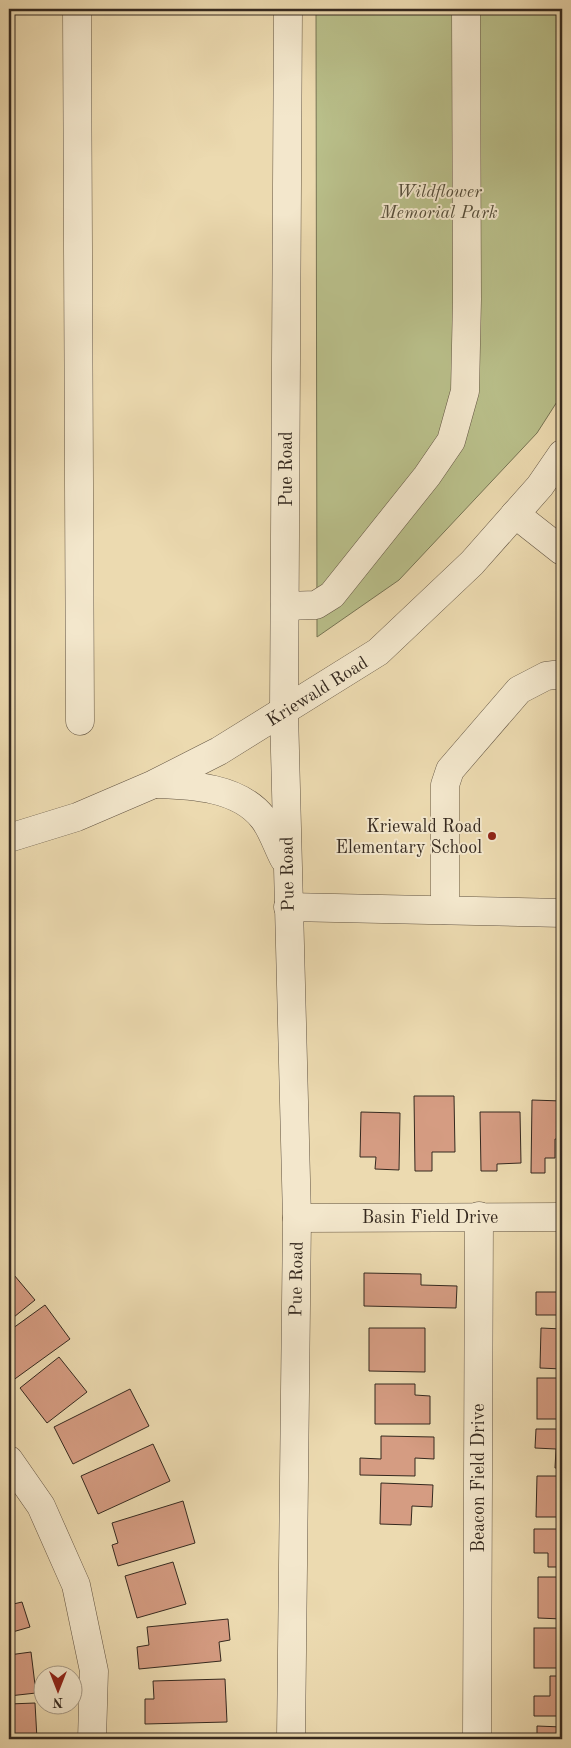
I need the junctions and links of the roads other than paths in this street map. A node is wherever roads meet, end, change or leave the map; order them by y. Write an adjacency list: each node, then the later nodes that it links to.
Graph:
1 (77, 9): 10 (street)
2 (288, 9): 7 (street, Pue Road)
3 (466, 9): 7 (street)
4 (562, 454): 5 (street, Kriewald Road)
5 (515, 514): 6 (street); 9 (street, Kriewald Road)
6 (562, 551)
7 (285, 606): 9 (street, Pue Road)
8 (562, 674): 15 (street)
9 (284, 712): 11 (street, Kriewald Road); 13 (street, Pue Road)
10 (80, 720)
11 (154, 784): 12 (street, Kriewald Road); 13 (street)
12 (9, 838)
13 (287, 866): 14 (street, Pue Road)
14 (288, 907): 15 (street); 19 (street, Pue Road)
15 (445, 910): 16 (street)
16 (562, 913)
17 (479, 1216): 18 (street, Basin Field Drive); 19 (street, Basin Field Drive); 23 (street, Beacon Field Drive)
18 (562, 1217)
19 (297, 1218): 22 (street, Pue Road)
20 (9, 1460): 21 (street)
21 (92, 1739)
22 (291, 1739)
23 (477, 1739)

